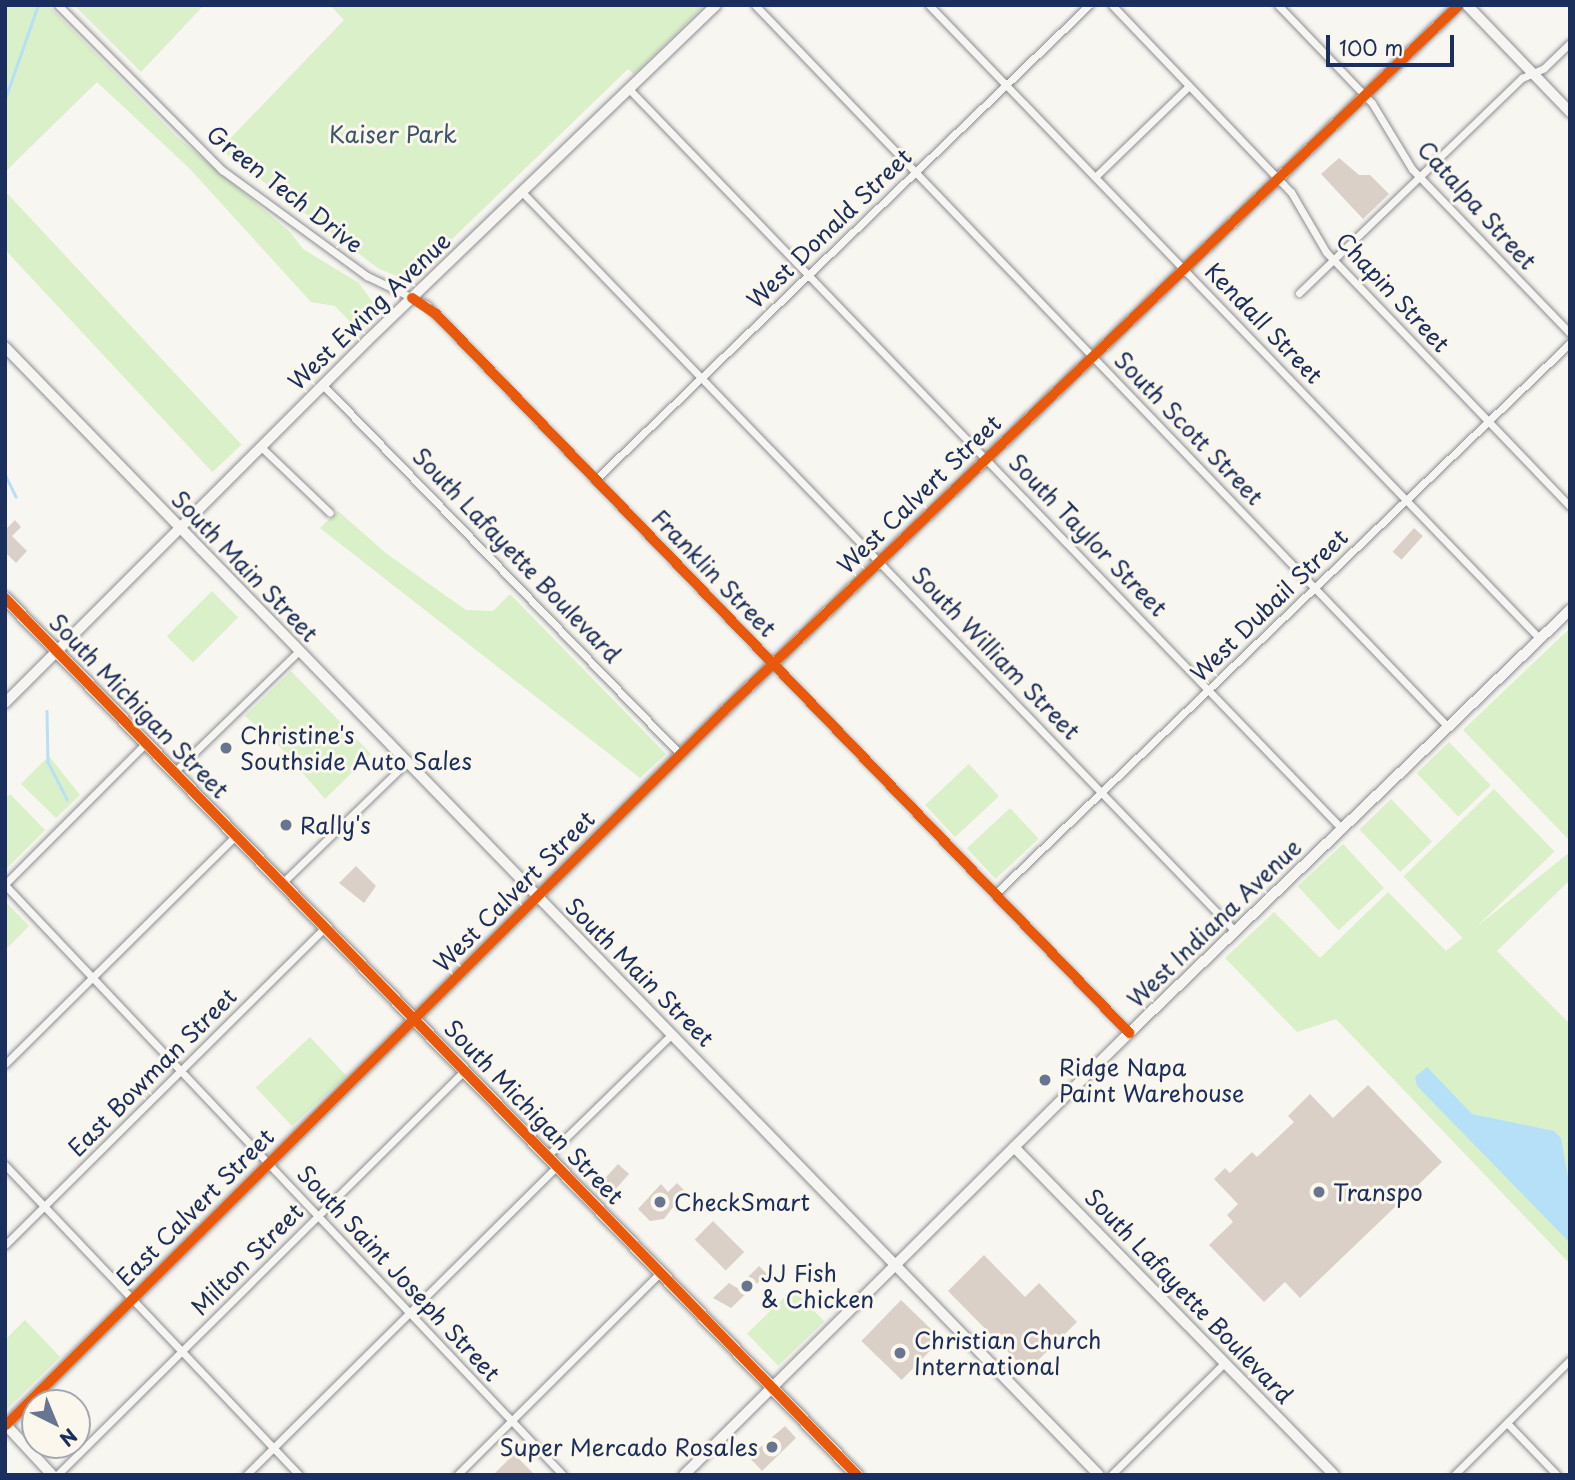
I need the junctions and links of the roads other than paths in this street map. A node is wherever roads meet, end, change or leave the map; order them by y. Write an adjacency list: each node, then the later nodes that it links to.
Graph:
1 (58, 5): 26 (street, Green Tech Drive)
2 (716, 5): 14 (street, West Ewing Avenue)
3 (755, 5): 17 (street, South Scott Street)
4 (929, 5): 12 (street, Kendall Street)
5 (1089, 5): 12 (street, West Donald Street)
6 (1112, 5): 13 (street, Chapin Street)
7 (1278, 5): 15 (street, Catalpa Street)
8 (1459, 5): 15 (street, West Calvert Street)
9 (1467, 5): 11 (street)
10 (1570, 43): 11 (street)
11 (1532, 73): 16 (street); 19 (street)
12 (1006, 85): 17 (street, West Donald Street); 18 (street, Kendall Street)
13 (1189, 86): 18 (street); 20 (street, Chapin Street)
14 (629, 89): 21 (street, West Ewing Avenue); 24 (street, South Taylor Street)
15 (1365, 96): 19 (street, Catalpa Street); 20 (street, West Calvert Street)
16 (1570, 112)
17 (915, 172): 24 (street, West Donald Street); 30 (street, South Scott Street)
18 (1096, 176): 23 (street, Kendall Street)
19 (1420, 176): 22 (street); 27 (street, Catalpa Street)
20 (1279, 179): 22 (street, Chapin Street); 23 (street, West Calvert Street)
21 (522, 192): 26 (street, West Ewing Avenue); 31 (street, South William Street)
22 (1333, 260): 25 (street); 33 (street, Chapin Street)
23 (1184, 268): 30 (street, West Calvert Street); 37 (street, Kendall Street)
24 (808, 275): 31 (street, West Donald Street); 35 (street, South Taylor Street)
25 (1299, 293)
26 (412, 298): 32 (street, West Ewing Avenue); 36 (street, Franklin Street)
27 (1570, 333)
28 (1570, 343): 33 (street, West Dubail Street)
29 (5, 347): 40 (street, South Main Street)
30 (1093, 356): 35 (street, West Calvert Street); 42 (street, South Scott Street)
31 (701, 377): 36 (street, West Donald Street); 41 (street, South William Street)
32 (323, 385): 34 (street, West Ewing Avenue); 53 (street, South Lafayette Boulevard)
33 (1488, 421): 37 (street, West Dubail Street); 38 (street, Chapin Street)
34 (261, 447): 39 (street); 40 (street, West Ewing Avenue)
35 (985, 459): 41 (street, West Calvert Street); 49 (street, South Taylor Street)
36 (596, 479): 48 (street, Franklin Street)
37 (1407, 499): 42 (street, West Dubail Street); 45 (street, Kendall Street)
38 (1570, 506)
39 (330, 513)
40 (179, 529): 46 (street, South Main Street); 47 (street, West Ewing Avenue)
41 (878, 561): 48 (street, West Calvert Street); 56 (street, South William Street)
42 (1316, 587): 49 (street, West Dubail Street); 51 (street, South Scott Street)
43 (5, 598): 47 (main road, South Michigan Street)
44 (1570, 610): 45 (street, West Indiana Avenue)
45 (1540, 639): 51 (street, West Indiana Avenue)
46 (299, 651): 54 (street, South Main Street); 55 (street)
47 (57, 652): 50 (street, West Ewing Avenue); 52 (main road, South Michigan Street)
48 (773, 664): 53 (street, West Calvert Street); 61 (street, Franklin Street)
49 (1209, 690): 56 (street, West Dubail Street); 57 (street, South Taylor Street)
50 (5, 704)
51 (1448, 727): 57 (street, West Indiana Avenue)
52 (145, 744): 55 (main road, South Michigan Street); 60 (street)
53 (680, 754): 62 (street, West Calvert Street)
54 (406, 763): 59 (street); 62 (street, South Main Street)
55 (173, 773): 58 (main road, South Michigan Street)
56 (1102, 794): 61 (street, West Dubail Street); 64 (street, South William Street)
57 (1342, 829): 64 (street, West Indiana Avenue)
58 (235, 836): 59 (main road, South Michigan Street); 65 (street)
59 (282, 883): 63 (main road, South Michigan Street)
60 (5, 884): 65 (street, South Saint Joseph Street)
61 (995, 894): 67 (street, Franklin Street)
62 (537, 898): 66 (street, West Calvert Street); 68 (street, South Main Street)
63 (325, 927): 66 (main road, South Michigan Street); 70 (street, East Bowman Street)
64 (1235, 932): 67 (street, West Indiana Avenue)
65 (93, 977): 69 (street); 70 (street, South Saint Joseph Street)
66 (414, 1020): 71 (main road, South Michigan Street); 74 (street, East Calvert Street)
67 (1129, 1033): 72 (street, West Indiana Avenue)
68 (672, 1034): 73 (street); 80 (street, South Main Street)
69 (5, 1065)
70 (181, 1071): 74 (street, South Saint Joseph Street); 77 (street, East Bowman Street)
71 (464, 1071): 73 (main road, South Michigan Street); 78 (street, Milton Street)
72 (1014, 1147): 80 (street, West Indiana Avenue); 86 (street, South Lafayette Boulevard)
73 (547, 1156): 76 (main road, South Michigan Street)
74 (269, 1164): 78 (street, South Saint Joseph Street); 82 (street, East Calvert Street)
75 (5, 1165): 77 (street)
76 (557, 1166): 81 (main road, South Michigan Street); 83 (street)
77 (45, 1206): 79 (street, East Bowman Street); 82 (street)
78 (318, 1216): 83 (street, South Saint Joseph Street); 84 (street, Milton Street)
79 (5, 1245)
80 (895, 1264): 87 (street, West Indiana Avenue); 99 (street, South Main Street)
81 (660, 1273): 87 (main road, South Michigan Street); 88 (street)
82 (133, 1299): 84 (street); 90 (street, East Calvert Street)
83 (409, 1312): 88 (street, South Saint Joseph Street); 91 (street)
84 (182, 1350): 91 (street); 92 (street, Milton Street)
85 (1570, 1360): 89 (street)
86 (1224, 1363): 100 (street); 101 (street, South Lafayette Boulevard)
87 (771, 1387): 97 (street, West Indiana Avenue); 98 (main road, South Michigan Street)
88 (512, 1421): 95 (street); 96 (street, South Saint Joseph Street)
89 (1507, 1423): 102 (street); 103 (street)
90 (6, 1425): 92 (street)
91 (274, 1448): 93 (street); 94 (street)
92 (55, 1475)
93 (246, 1475)
94 (299, 1475)
95 (457, 1475)
96 (563, 1475)
97 (684, 1475)
98 (857, 1475)
99 (1099, 1475)
100 (1111, 1475)
101 (1334, 1475)
102 (1454, 1475)
103 (1557, 1475)

